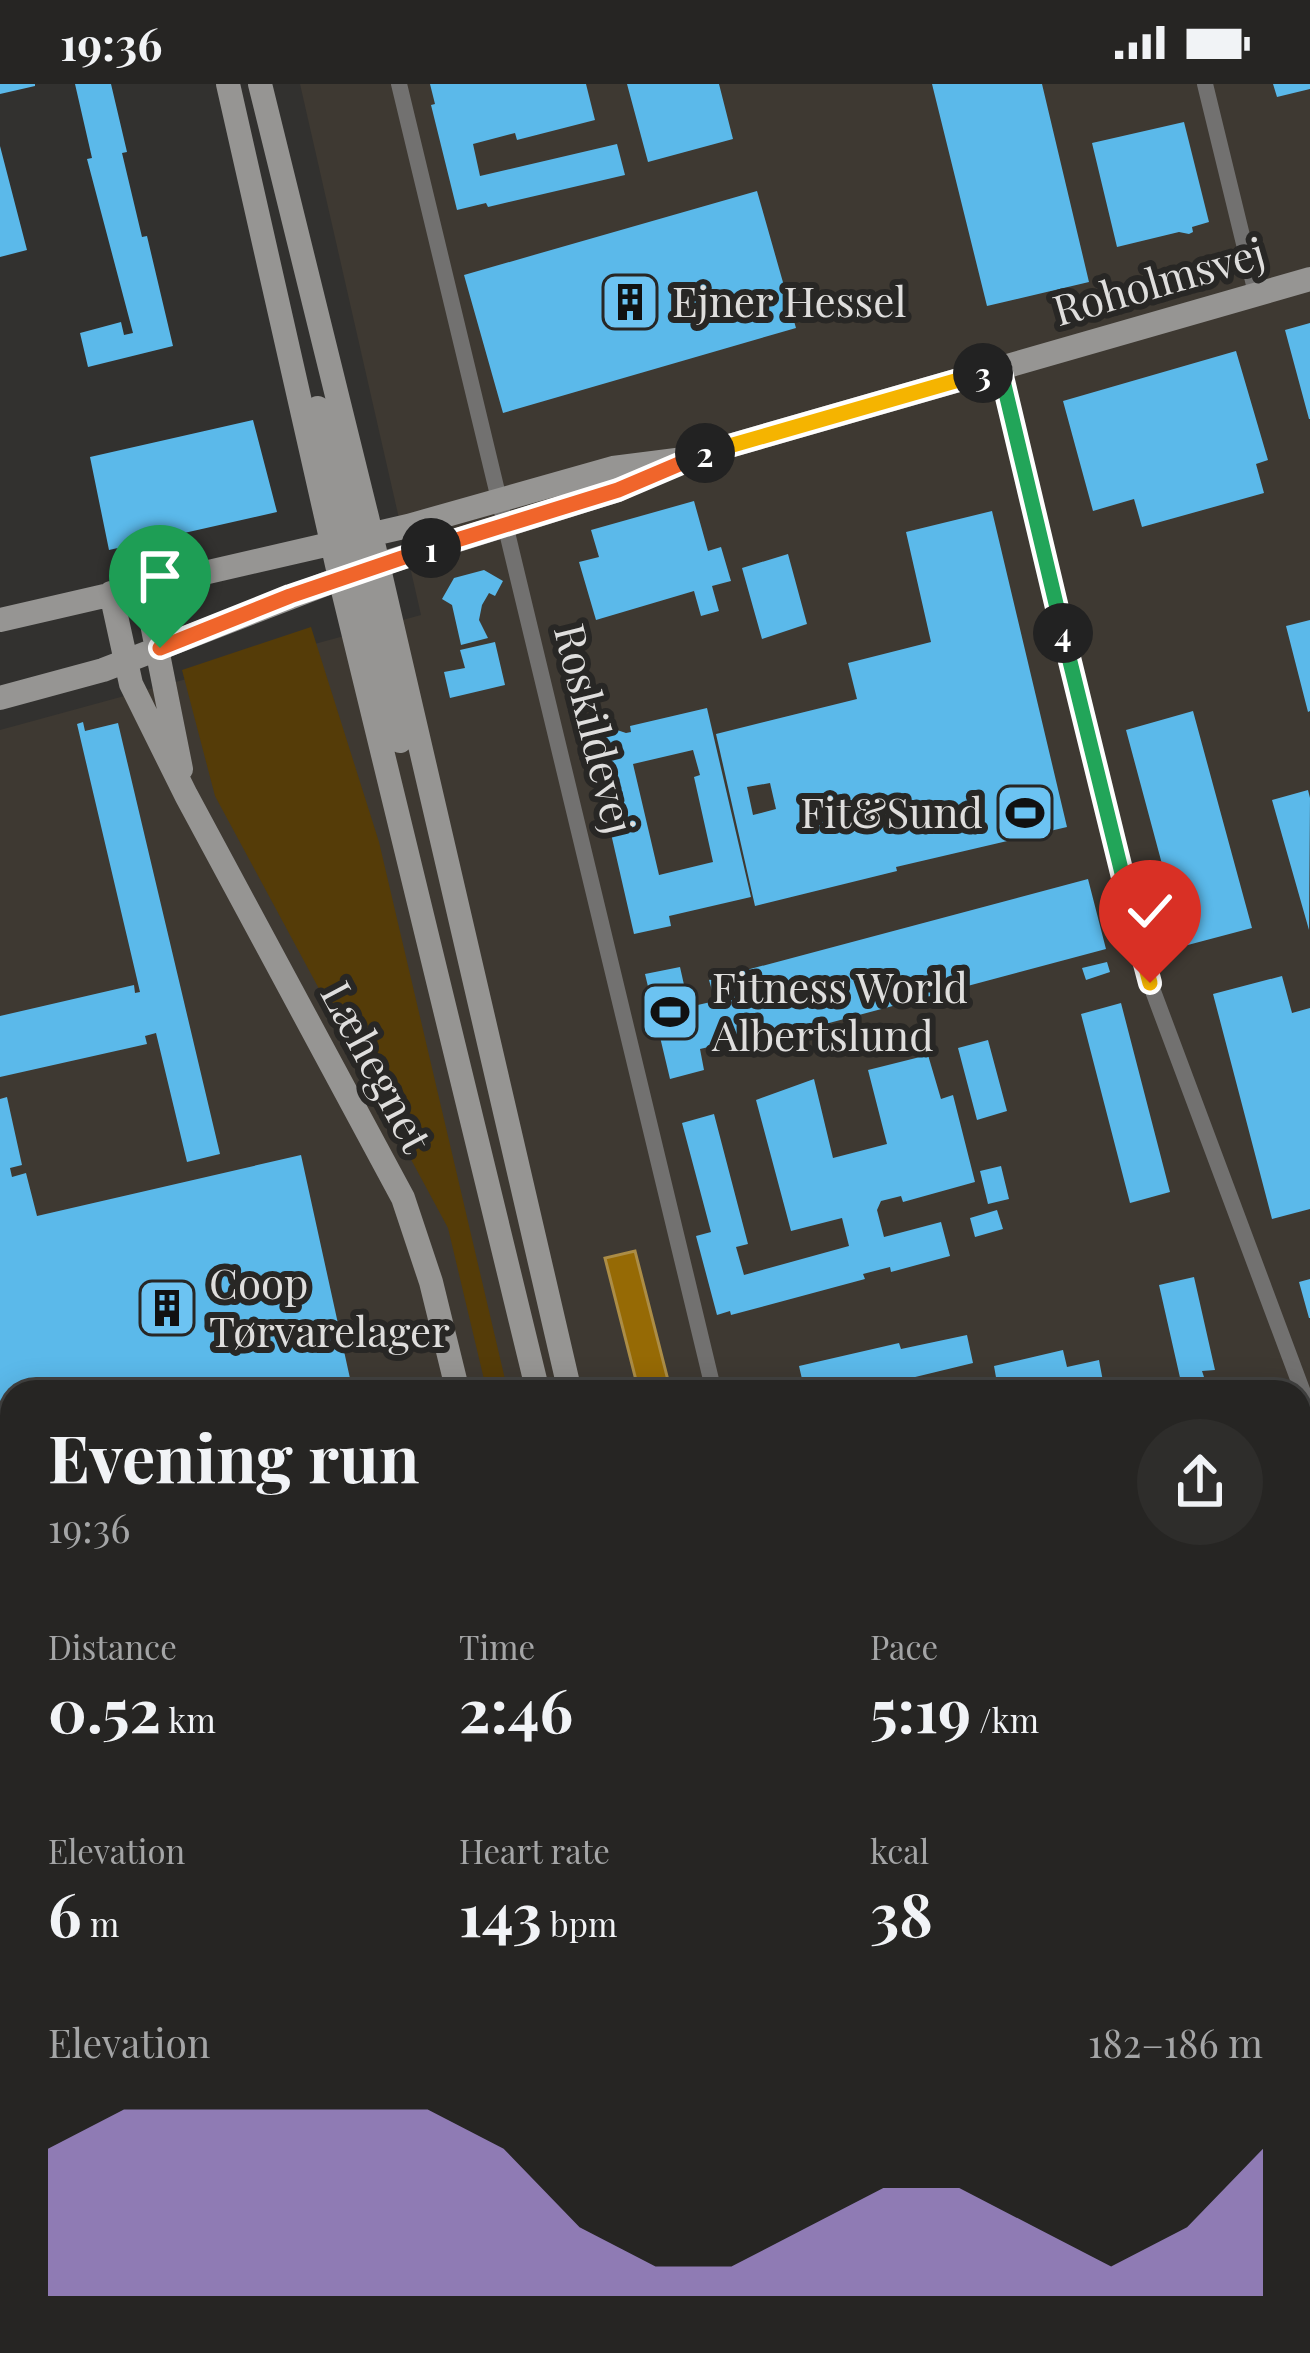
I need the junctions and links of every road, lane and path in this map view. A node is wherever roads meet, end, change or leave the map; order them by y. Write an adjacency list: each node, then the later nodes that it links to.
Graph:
1 (228, 84): 13 (street)
2 (247, 84): 6 (street)
3 (260, 84): 6 (street)
4 (399, 84): 11 (street, Roskildevej)
5 (1204, 84): 8 (street)
6 (290, 217): 13 (street)
7 (1310, 279): 8 (street, Roholmsvej)
8 (1256, 293): 9 (street, Roholmsvej)
9 (1000, 368): 10 (street, Roholmsvej); 26 (street)
10 (684, 459): 11 (street, Roholmsvej); 12 (street, Roholmsvej)
11 (498, 500): 12 (street, Roskildevej); 13 (street, Roholmsvej)
12 (504, 526): 14 (street, Roholmsvej); 25 (street, Roskildevej)
13 (352, 539): 14 (street); 14 (street); 15 (street, Roholmsvej)
14 (359, 572): 18 (street, Roholmsvej); 23 (street); 24 (street)
15 (144, 584): 16 (street, Roholmsvej); 18 (street, Læhegnet)
16 (111, 593): 17 (street, Roholmsvej); 19 (street, Læhegnet)
17 (0, 620)
18 (160, 648): 19 (street, Roholmsvej); 21 (street, Læhegnet)
19 (125, 662): 20 (street, Roholmsvej); 21 (street, Læhegnet)
20 (0, 698)
21 (186, 795): 22 (street, Læhegnet)
22 (455, 1380)
23 (535, 1380)
24 (567, 1380)
25 (711, 1380)
26 (1298, 1380)

